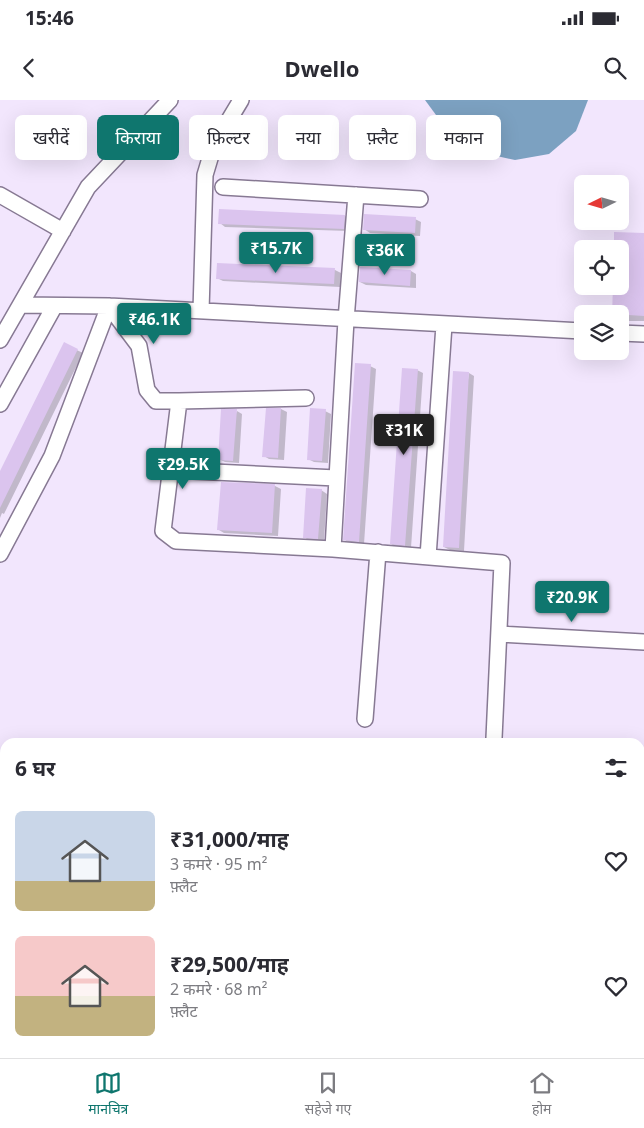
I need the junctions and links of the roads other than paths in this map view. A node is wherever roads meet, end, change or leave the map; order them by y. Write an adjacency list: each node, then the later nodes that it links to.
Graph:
1 (170, 100): 7 (street)
2 (241, 100): 11 (street)
3 (223, 186): 5 (street)
4 (0, 195): 7 (street)
5 (356, 195): 6 (street); 12 (street)
6 (420, 199)
7 (62, 231): 8 (street)
8 (21, 305): 10 (street); 17 (street)
9 (110, 306): 10 (street); 11 (street); 19 (street); 25 (street)
10 (54, 307): 20 (street)
11 (201, 311): 12 (street)
12 (346, 320): 13 (street); 22 (street)
13 (444, 325): 14 (street); 26 (street)
14 (574, 331)
15 (629, 333): 16 (street)
16 (644, 334)
17 (0, 340)
18 (306, 398): 19 (street)
19 (179, 401): 23 (street)
20 (0, 404)
21 (193, 471): 22 (street)
22 (336, 478): 23 (street)
23 (333, 549): 24 (street)
24 (378, 552): 26 (street); 29 (street)
25 (0, 554)
26 (428, 556): 27 (street)
27 (499, 634): 28 (street); 30 (street)
28 (644, 642)
29 (365, 719)
30 (494, 738)

